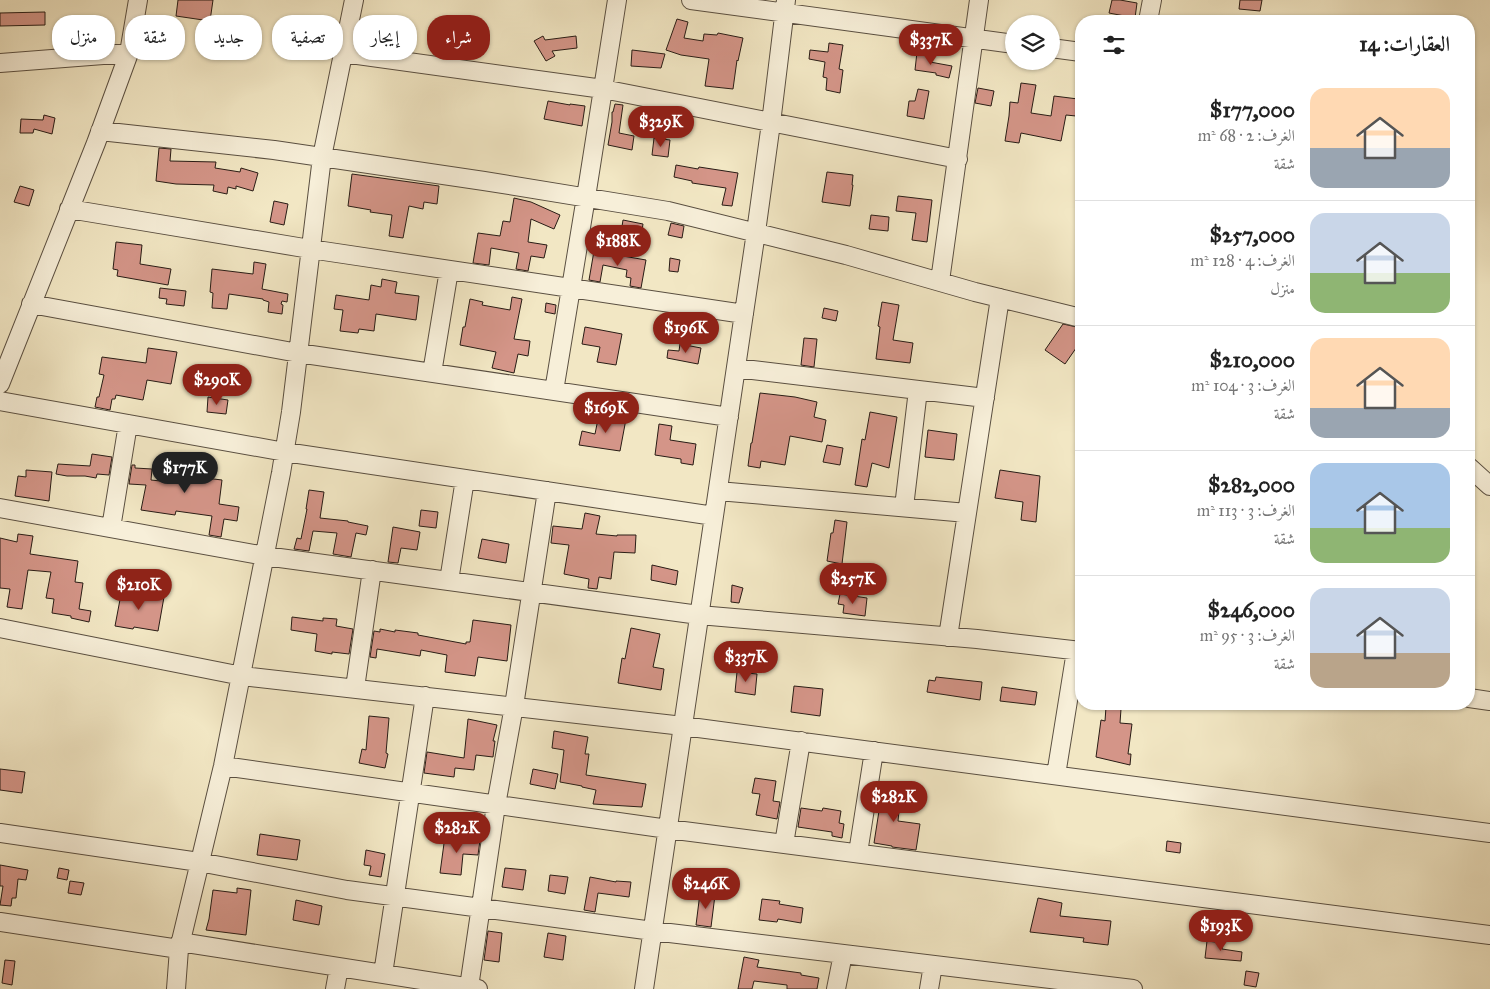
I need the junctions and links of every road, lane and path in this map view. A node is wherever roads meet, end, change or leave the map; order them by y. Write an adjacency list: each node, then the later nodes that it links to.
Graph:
1 (138, 0): 8 (street)
2 (354, 0): 14 (street)
3 (617, 0): 19 (street)
4 (691, 0): 7 (street)
5 (979, 0): 10 (street)
6 (1152, 0): 9 (street)
7 (785, 7): 10 (street); 20 (street)
8 (135, 15)
9 (1149, 15)
10 (975, 38): 11 (street); 23 (street)
11 (1005, 43)
12 (1060, 49): 13 (street)
13 (1075, 51)
14 (343, 52): 19 (street)
15 (125, 53): 18 (street)
16 (125, 60): 21 (street)
17 (341, 60): 22 (street)
18 (0, 63)
19 (603, 89): 20 (street); 24 (street)
20 (771, 123): 23 (street); 26 (street)
21 (100, 131): 22 (street); 25 (street)
22 (322, 157): 24 (street); 27 (street)
23 (958, 159): 29 (street)
24 (586, 198): 26 (street); 30 (street)
25 (69, 209): 27 (street); 32 (street)
26 (756, 232): 29 (street); 33 (street)
27 (310, 249): 28 (street); 35 (street)
28 (449, 270): 30 (street); 37 (street)
29 (940, 281): 31 (street)
30 (571, 288): 33 (street); 40 (street)
31 (1000, 298): 34 (street); 41 (street)
32 (31, 304): 35 (street); 38 (street)
33 (744, 314): 36 (street)
34 (1075, 317)
35 (298, 353): 37 (street); 45 (street)
36 (736, 368): 39 (street); 43 (street)
37 (432, 373): 40 (street)
38 (1, 379)
39 (918, 390): 41 (street); 51 (street)
40 (554, 391): 43 (street)
41 (984, 398): 53 (street)
42 (0, 401): 44 (street)
43 (729, 416): 49 (street)
44 (128, 424): 45 (street); 55 (street)
45 (285, 452): 47 (street); 56 (street)
46 (1475, 472): 48 (street)
47 (466, 479): 50 (street); 58 (street)
48 (1490, 486)
49 (718, 491): 51 (street); 54 (street)
50 (547, 492): 54 (street); 59 (street)
51 (904, 507): 53 (street)
52 (0, 508): 55 (street)
53 (967, 513): 62 (street)
54 (714, 516): 60 (street)
55 (111, 528): 56 (street)
56 (265, 556): 57 (street); 65 (street)
57 (372, 570): 58 (street); 66 (street)
58 (449, 581): 59 (street)
59 (531, 592): 60 (street); 70 (street)
60 (700, 615): 62 (street); 71 (street)
61 (0, 628): 65 (street)
62 (948, 637): 63 (street)
63 (1075, 651)
64 (1075, 672): 75 (street)
65 (242, 676): 66 (street); 74 (street)
66 (355, 688): 67 (street)
67 (425, 696): 70 (street); 76 (street)
68 (1475, 699): 69 (street)
69 (1490, 701)
70 (514, 706): 71 (street); 77 (street)
71 (683, 726): 72 (street); 78 (street)
72 (801, 741): 73 (street); 81 (street)
73 (874, 751): 75 (street); 82 (street)
74 (223, 766): 76 (street); 83 (street)
75 (1056, 774): 80 (street)
76 (410, 792): 77 (street); 84 (street)
77 (496, 805): 78 (street); 85 (street)
78 (668, 829): 81 (street); 87 (street)
79 (0, 833): 83 (street)
80 (1490, 833)
81 (784, 844): 82 (street)
82 (858, 853): 88 (street)
83 (199, 862): 84 (street); 89 (street)
84 (394, 896): 85 (street); 93 (street)
85 (480, 908): 87 (street); 94 (street)
86 (0, 922): 89 (street)
87 (653, 931): 90 (street); 97 (street)
88 (1490, 935)
89 (179, 945): 92 (street); 95 (street)
90 (843, 954): 91 (street); 98 (street)
91 (933, 964): 99 (street); 100 (street)
92 (339, 967): 93 (street); 96 (street)
93 (383, 974): 94 (street)
94 (474, 988)
95 (176, 989)
96 (335, 989)
97 (644, 989)
98 (836, 989)
99 (929, 989)
100 (1133, 989)

